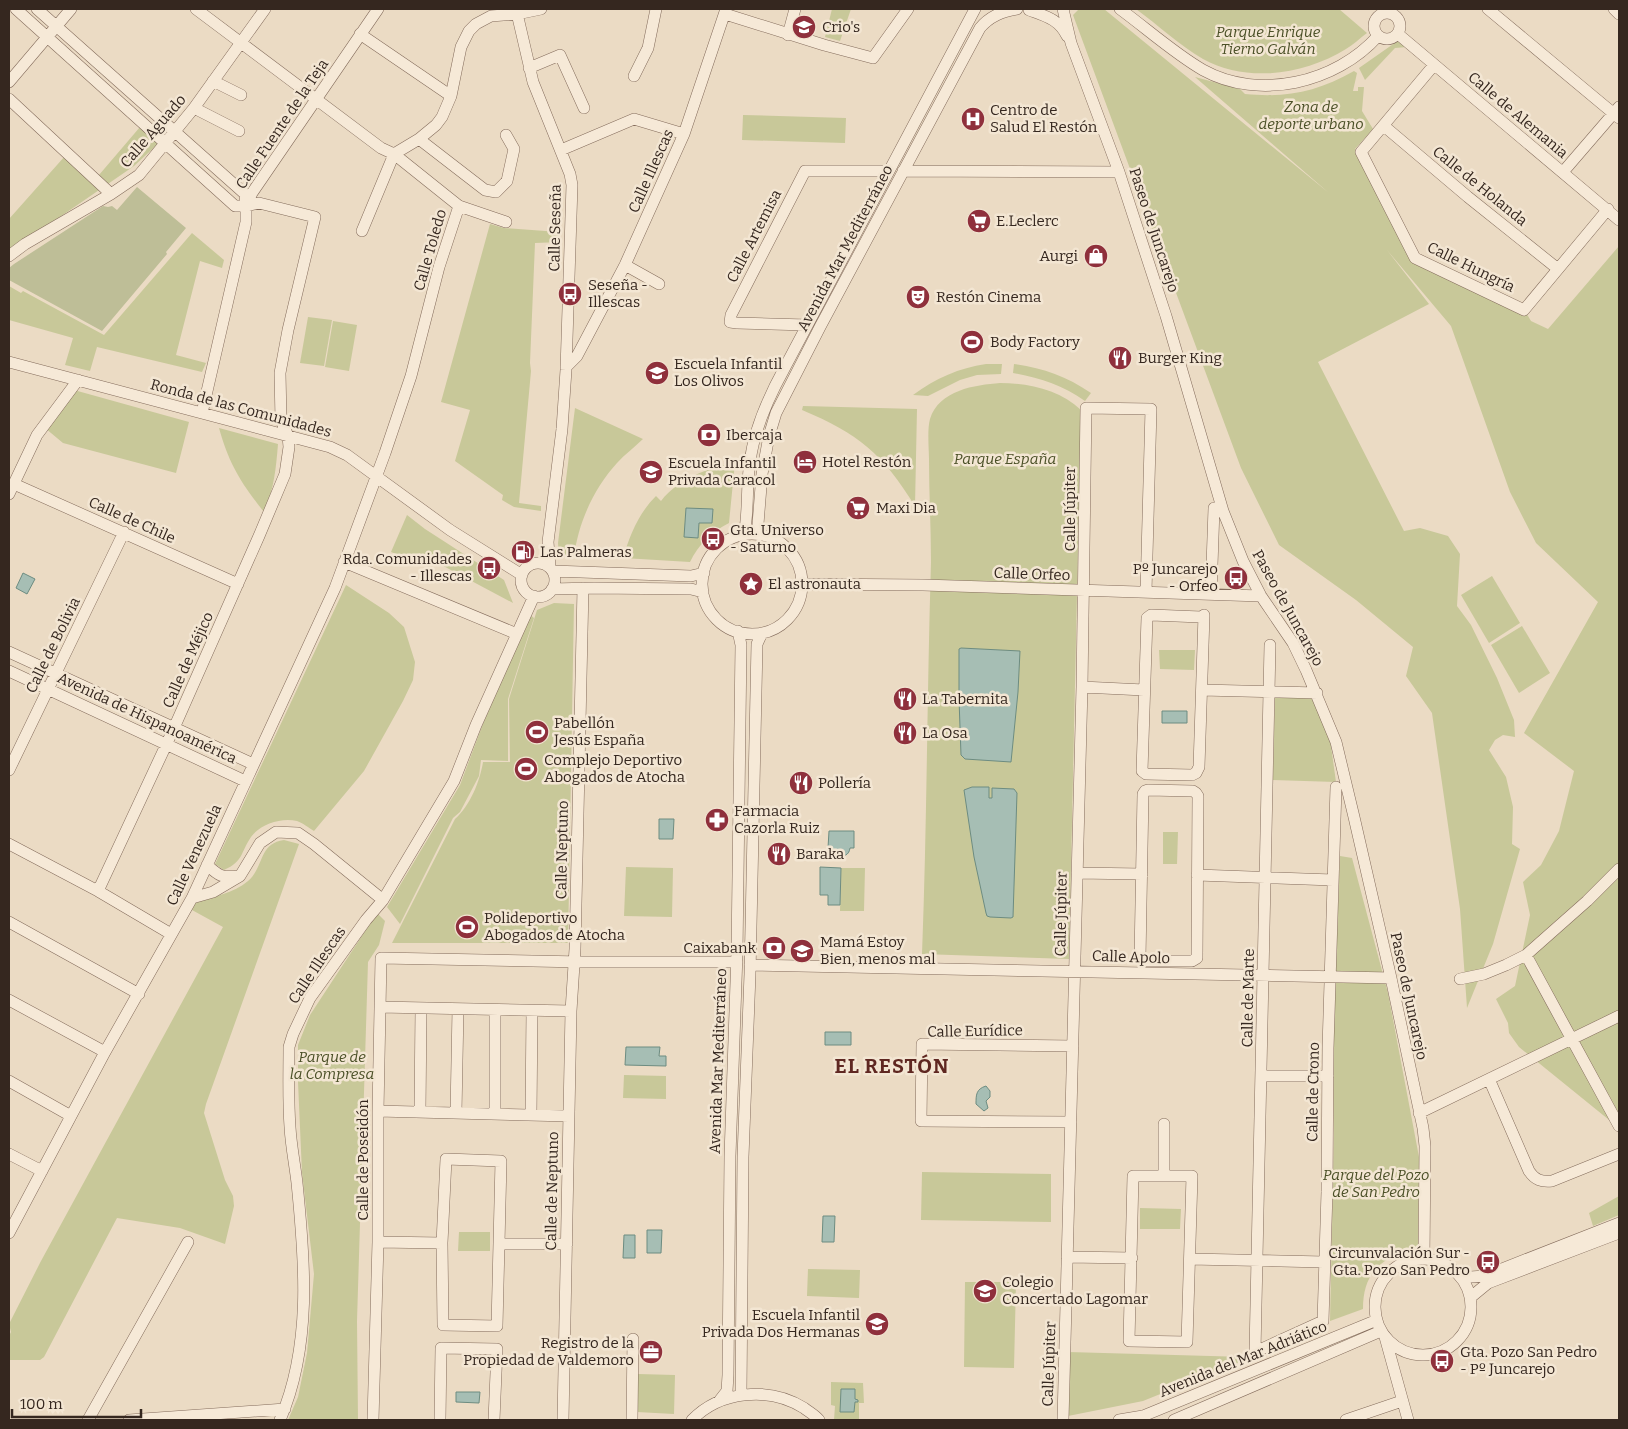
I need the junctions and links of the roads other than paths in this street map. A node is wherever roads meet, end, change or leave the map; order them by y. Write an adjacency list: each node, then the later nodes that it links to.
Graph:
1 (16, 9): 26 (street)
2 (37, 9): 21 (street)
3 (71, 9): 21 (street)
4 (196, 9): 27 (street, Calle Toledo)
5 (265, 9): 27 (street, Calle Aguado)
6 (378, 9): 22 (street, Calle Fuente de la Teja)
7 (541, 9): 17 (street)
8 (656, 9): 31 (street)
9 (795, 9): 24 (street)
10 (908, 9): 24 (street)
11 (975, 9): 50 (street, Avenida Mar Mediterráneo)
12 (1028, 9): 28 (street, Paseo de Juncarejo); 51 (street, Avenida Mar Mediterráneo)
13 (1063, 9): 28 (street, Paseo de Juncarejo)
14 (1120, 9): 25 (street)
15 (1488, 9): 40 (street)
16 (1614, 9): 20 (street)
17 (516, 11): 30 (street, Calle Seseña); 35 (street)
18 (725, 11): 24 (street); 44 (street, Calle Illescas)
19 (1398, 12): 23 (street); 25 (street)
20 (1619, 14)
21 (57, 26): 26 (street); 42 (street)
22 (360, 34): 35 (street); 37 (street, Calle Fuente de la Teja)
23 (1398, 34): 25 (street); 29 (street, Calle de Alemania)
24 (788, 35)
25 (1378, 36)
26 (47, 37): 33 (street); 47 (street)
27 (241, 42): 32 (street, Calle Aguado); 37 (street, Calle Toledo)
28 (1072, 43): 52 (street, Paseo de Juncarejo)
29 (1434, 65): 41 (street, Calle Hungría); 53 (street, Calle de Alemania)
30 (529, 68): 39 (street); 48 (street, Calle Seseña)
31 (634, 76)
32 (213, 81): 34 (street); 38 (street, Calle Aguado)
33 (9, 82)
34 (241, 94)
35 (451, 96): 46 (street)
36 (9, 99): 54 (street)
37 (317, 99): 49 (street, Calle Toledo); 55 (street, Calle Fuente de la Teja)
38 (194, 108): 42 (street, Calle Aguado); 43 (street)
39 (584, 108)
40 (1617, 113): 53 (street)
41 (1384, 126): 63 (street, Calle de Holanda); 63 (street, Calle Hungría)
42 (174, 132): 47 (street, Calle Aguado); 55 (street)
43 (238, 132)
44 (684, 134): 48 (street); 62 (street, Calle Illescas)
45 (506, 135): 46 (street)
46 (419, 140): 49 (street)
47 (164, 143): 54 (street, Calle Aguado); 55 (street)
48 (561, 150): 66 (street, Calle Seseña)
49 (394, 154): 56 (street, Calle Toledo); 60 (street)
50 (889, 171): 65 (street, Avenida Mar Mediterráneo); 65 (street, Calle Artemisa)
51 (903, 171): 52 (street); 78 (street, Avenida Mar Mediterráneo)
52 (1119, 172): 94 (street, Paseo de Juncarejo)
53 (1563, 172): 57 (street, Calle de Alemania)
54 (111, 194): 61 (street, Calle Aguado)
55 (246, 206): 71 (street, Calle Fuente de la Teja); 72 (street, Calle de Méjico)
56 (459, 206): 59 (street); 73 (street, Calle Toledo)
57 (1608, 209): 58 (street, Calle de Alemania); 63 (street, Calle Hungría)
58 (1619, 220)
59 (506, 222)
60 (362, 231)
61 (9, 256)
62 (625, 266): 64 (street); 67 (street, Calle Illescas)
63 (1558, 269)
64 (660, 284)
65 (808, 325): 77 (street, Avenida Mar Mediterráneo)
66 (568, 333): 67 (street); 69 (street, Calle Seseña)
67 (586, 339): 69 (street, Calle Illescas)
68 (9, 362): 70 (street, Ronda de las Comunidades)
69 (566, 367): 79 (street)
70 (78, 380): 71 (street, Ronda de las Comunidades); 74 (street)
71 (202, 413): 72 (street, Ronda de las Comunidades)
72 (288, 436): 73 (street, Ronda de las Comunidades); 85 (street, Calle de Méjico)
73 (376, 476): 80 (street, Calle Venezuela); 84 (street, Ronda de las Comunidades)
74 (11, 489): 76 (street, Calle de Chile)
75 (1214, 508): 92 (street)
76 (124, 532): 85 (street, Calle de Chile); 101 (street, Calle de Bolivia)
77 (744, 534): 78 (street); 83 (street)
78 (760, 534): 86 (street)
79 (548, 542): 81 (street); 82 (street)
80 (344, 562): 97 (street); 110 (street, Calle Venezuela)
81 (536, 563): 82 (street); 84 (street)
82 (551, 569): 83 (street); 88 (street)
83 (704, 573): 90 (street)
84 (522, 575): 93 (street)
85 (238, 584): 108 (street, Calle de Méjico)
86 (802, 584): 89 (street, Calle Orfeo); 96 (street)
87 (583, 588): 88 (street); 90 (street); 129 (street, Calle Neptuno)
88 (552, 589): 93 (street)
89 (1085, 590): 91 (street, Calle Orfeo); 91 (street, Calle Júpiter); 102 (street, Calle Júpiter)
90 (703, 592): 95 (street)
91 (1146, 592): 92 (street, Calle Orfeo)
92 (1211, 594): 94 (street, Calle Orfeo)
93 (534, 596): 97 (street, Calle Illescas)
94 (1261, 596): 107 (street, Paseo de Juncarejo)
95 (738, 631): 96 (street); 130 (street, Avenida Mar Mediterráneo)
96 (762, 632): 131 (street, Avenida Mar Mediterráneo)
97 (517, 634): 125 (street, Calle Illescas)
98 (1270, 645): 106 (street, Calle de Marte)
99 (9, 652): 101 (street, Avenida de Hispanoamérica)
100 (9, 670): 103 (street, Avenida de Hispanoamérica)
101 (55, 673): 103 (street, Calle de Bolivia); 108 (street, Avenida de Hispanoamérica)
102 (1082, 687): 104 (street); 117 (street, Calle Júpiter)
103 (48, 689): 109 (street, Avenida de Hispanoamérica); 111 (street, Calle de Bolivia)
104 (1144, 690): 105 (street); 105 (street)
105 (1202, 690): 106 (street)
106 (1269, 692): 107 (street); 121 (street, Calle de Marte)
107 (1316, 693): 135 (street, Paseo de Juncarejo)
108 (174, 728): 109 (street, Calle de Méjico); 110 (street, Avenida de Hispanoamérica)
109 (166, 744): 112 (street, Avenida de Hispanoamérica); 123 (street, Calle de Méjico)
110 (253, 764): 112 (street, Calle Venezuela)
111 (9, 770)
112 (245, 781): 115 (street, Calle Venezuela)
113 (1336, 788): 122 (street, Calle de Crono)
114 (9, 844): 123 (street)
115 (207, 866): 120 (street); 124 (street, Calle Venezuela)
116 (1619, 868): 128 (street)
117 (1077, 873): 118 (street); 132 (street, Calle Júpiter)
118 (1142, 874): 119 (street); 119 (street, Calle Apolo)
119 (1197, 875): 121 (street)
120 (240, 876): 124 (street); 125 (street)
121 (1266, 877): 122 (street); 133 (street, Calle de Marte)
122 (1333, 880): 134 (street, Calle de Crono)
123 (98, 891): 127 (street)
124 (192, 898): 127 (street, Calle Venezuela)
125 (384, 900): 190 (street, Calle Illescas)
126 (9, 922): 137 (street)
127 (172, 934): 137 (street, Calle Venezuela)
128 (1526, 954): 136 (street); 146 (street)
129 (574, 962): 130 (street); 139 (street, Calle de Poseidón); 144 (street, Calle de Neptuno)
130 (737, 962): 188 (street, Avenida Mar Mediterráneo)
131 (750, 965): 132 (street, Calle Apolo); 187 (street, Avenida Mar Mediterráneo)
132 (1075, 971): 133 (street, Calle Apolo); 147 (street, Calle Júpiter)
133 (1263, 976): 134 (street, Calle Apolo); 149 (street, Calle de Marte)
134 (1330, 978): 135 (street, Calle Apolo); 150 (street, Calle de Crono)
135 (1391, 978): 156 (street, Paseo de Juncarejo)
136 (1460, 979)
137 (139, 994): 148 (street, Calle Venezuela)
138 (9, 1000): 148 (street)
139 (380, 1007): 140 (street); 153 (street, Calle de Poseidón)
140 (421, 1008): 141 (street); 154 (street)
141 (458, 1009): 142 (street); 155 (street)
142 (495, 1010): 143 (street); 157 (street)
143 (532, 1010): 144 (street); 158 (street)
144 (570, 1011): 160 (street, Calle de Neptuno)
145 (1619, 1016): 146 (street)
146 (1572, 1040): 151 (street); 163 (street)
147 (1073, 1046): 161 (street, Calle Júpiter); 161 (street, Calle Eurídice)
148 (105, 1052): 159 (street, Calle Venezuela)
149 (1261, 1076): 150 (street); 180 (street, Calle de Marte)
150 (1328, 1076): 181 (street, Calle de Crono)
151 (1489, 1079): 156 (street); 165 (street)
152 (9, 1081): 159 (street)
153 (378, 1111): 154 (street); 172 (street, Calle de Poseidón)
154 (420, 1112): 155 (street)
155 (456, 1113): 157 (street)
156 (1419, 1113): 179 (street, Paseo de Juncarejo)
157 (494, 1114): 158 (street)
158 (531, 1115): 160 (street)
159 (71, 1116): 166 (street, Calle Venezuela)
160 (569, 1116): 175 (street, Calle de Neptuno)
161 (1071, 1122): 176 (street, Calle Júpiter)
162 (1164, 1124): 167 (street)
163 (1619, 1126)
164 (9, 1154): 166 (street)
165 (1619, 1154)
166 (42, 1171): 169 (street, Calle Venezuela)
167 (1164, 1176): 177 (street); 178 (street)
168 (1619, 1223): 182 (street)
169 (9, 1233)
170 (1619, 1233): 183 (street)
171 (188, 1242): 191 (street)
172 (378, 1242): 173 (street, Calle de Poseidón); 194 (street, Calle de Poseidón)
173 (442, 1243): 174 (street); 174 (street)
174 (499, 1244): 175 (street)
175 (566, 1244): 197 (street, Calle de Neptuno)
176 (1067, 1257): 177 (street); 201 (street, Calle Júpiter)
177 (1132, 1258): 178 (street)
178 (1190, 1259): 180 (street)
179 (1424, 1259): 182 (street); 184 (street)
180 (1258, 1262): 181 (street); 186 (street, Calle de Marte)
181 (1324, 1262): 186 (street, Calle de Crono)
182 (1457, 1273): 183 (street)
183 (1470, 1297): 184 (street)
184 (1381, 1329): 189 (street); 202 (street, Avenida del Mar Adriático); 203 (street, Avenida del Mar Adriático)
185 (633, 1339): 198 (street)
186 (1255, 1352)
187 (741, 1395): 188 (street); 200 (street)
188 (720, 1400): 199 (street)
189 (1402, 1402): 204 (street); 205 (street)
190 (285, 1409): 192 (street); 193 (street, Calle Illescas)
191 (88, 1420)
192 (128, 1420)
193 (280, 1420)
194 (373, 1420)
195 (440, 1420): 196 (street)
196 (494, 1420)
197 (563, 1420)
198 (632, 1420)
199 (692, 1420)
200 (819, 1420)
201 (1062, 1420)
202 (1119, 1420)
203 (1174, 1420)
204 (1346, 1420)
205 (1408, 1420)

